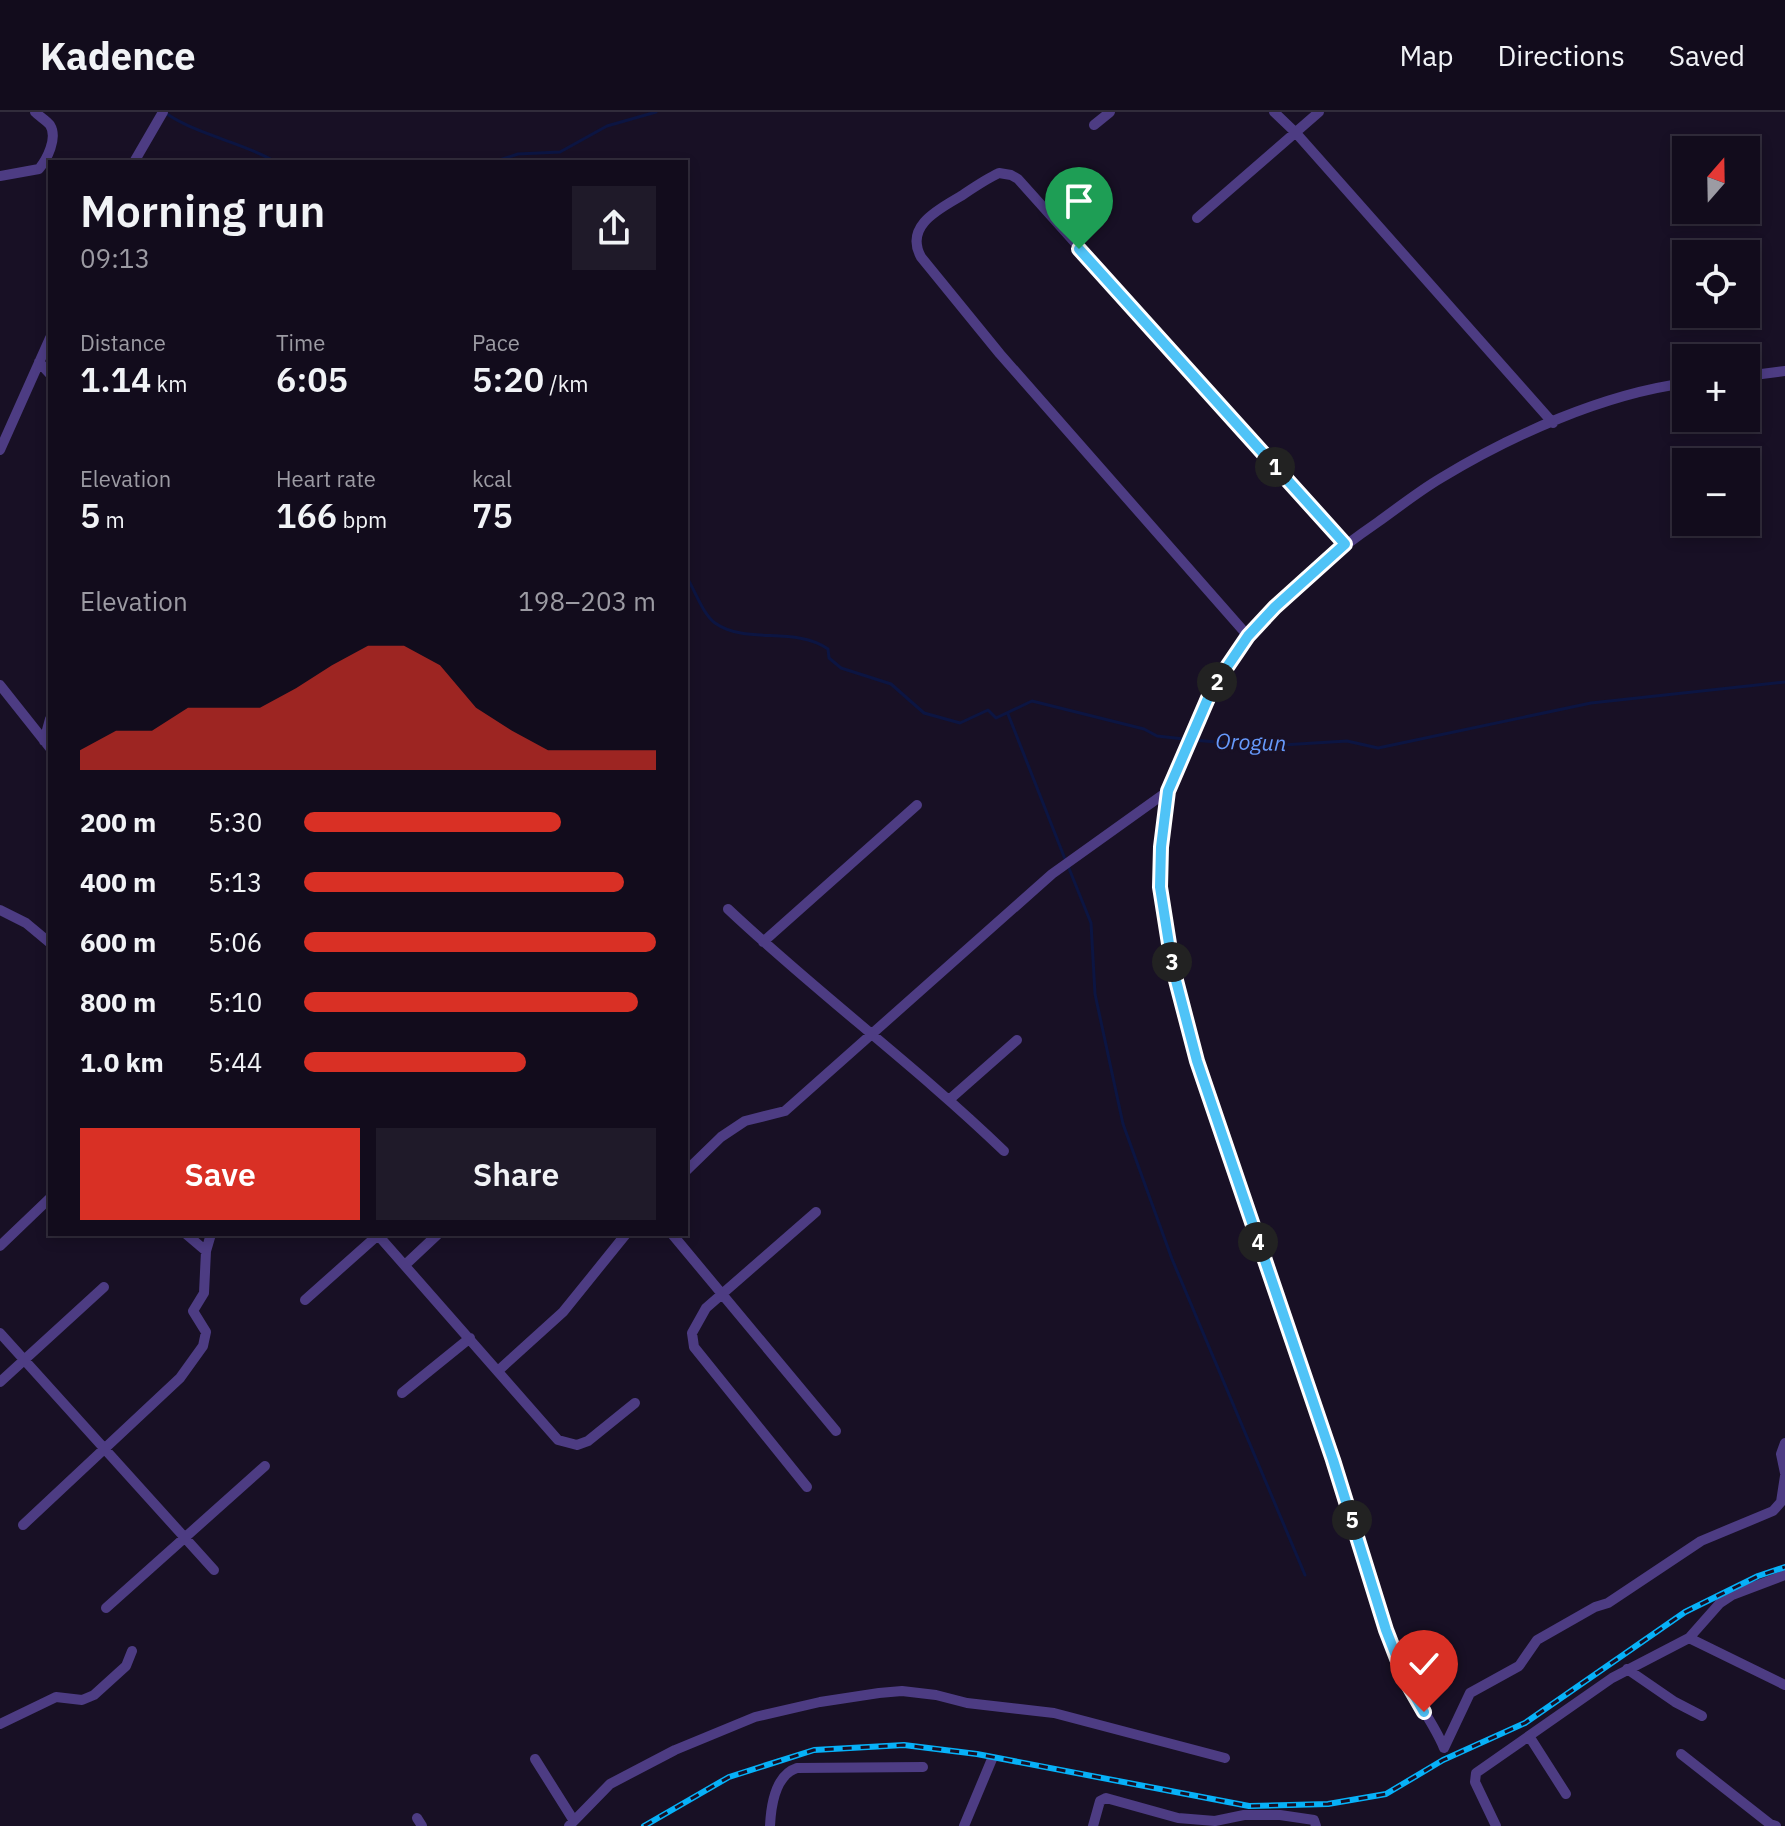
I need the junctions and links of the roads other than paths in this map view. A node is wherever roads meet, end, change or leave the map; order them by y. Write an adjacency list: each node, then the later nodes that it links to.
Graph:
1 (35, 112): 9 (street)
2 (163, 112): 8 (street)
3 (1110, 112): 6 (street)
4 (1274, 112): 7 (street)
5 (1319, 112): 7 (street)
6 (1094, 125)
7 (1296, 133): 10 (street); 17 (street)
8 (135, 160)
9 (0, 176)
10 (1197, 218)
11 (48, 342): 12 (street)
12 (39, 362): 14 (street); 18 (street)
13 (1785, 371): 15 (street)
14 (48, 372)
15 (1760, 374)
16 (1672, 386): 17 (street)
17 (1553, 423): 19 (street)
18 (0, 450)
19 (1345, 544): 20 (street); 20 (street)
20 (1248, 636): 23 (street)
21 (0, 685): 22 (street)
22 (47, 744)
23 (1168, 791): 29 (street); 60 (street)
24 (917, 805): 28 (street)
25 (728, 909): 28 (street)
26 (0, 910): 27 (street)
27 (48, 941)
28 (763, 942): 29 (street)
29 (871, 1035): 31 (street); 33 (street)
30 (1017, 1040): 31 (street)
31 (950, 1099): 32 (street)
32 (1004, 1151)
33 (688, 1169)
34 (48, 1200): 43 (street)
35 (816, 1212): 47 (street)
36 (188, 1236): 44 (street)
37 (210, 1236): 44 (street)
38 (377, 1236): 48 (street)
39 (379, 1236): 45 (street)
40 (436, 1236): 45 (street)
41 (624, 1236): 52 (street)
42 (674, 1236): 47 (street)
43 (0, 1246)
44 (206, 1251): 58 (street)
45 (405, 1265): 50 (street)
46 (104, 1287): 51 (street)
47 (722, 1292): 56 (street); 61 (street)
48 (305, 1300)
49 (0, 1333): 51 (street)
50 (470, 1338): 52 (street); 54 (street)
51 (25, 1360): 53 (street); 58 (street)
52 (499, 1370): 55 (street)
53 (0, 1382)
54 (402, 1393)
55 (635, 1403)
56 (836, 1431)
57 (1785, 1443): 60 (street)
58 (106, 1448): 62 (street); 63 (street)
59 (265, 1466): 63 (street)
60 (1785, 1474)
61 (807, 1487)
62 (23, 1525)
63 (186, 1538): 64 (street); 66 (street)
64 (214, 1570)
65 (1785, 1575): 67 (street)
66 (106, 1608)
67 (1689, 1638): 69 (street); 70 (street)
68 (132, 1651): 72 (street)
69 (1627, 1669): 71 (street); 73 (street)
70 (1785, 1685)
71 (1702, 1716)
72 (0, 1724)
73 (1529, 1736): 79 (street); 85 (street)
74 (1681, 1754): 86 (street)
75 (1225, 1758): 80 (street)
76 (535, 1759): 80 (street)
77 (992, 1759): 82 (street)
78 (923, 1767): 81 (street)
79 (1566, 1794)
80 (572, 1823)
81 (770, 1826)
82 (964, 1826)
83 (1093, 1826): 84 (street)
84 (1316, 1826)
85 (1496, 1826)
86 (1776, 1826)

